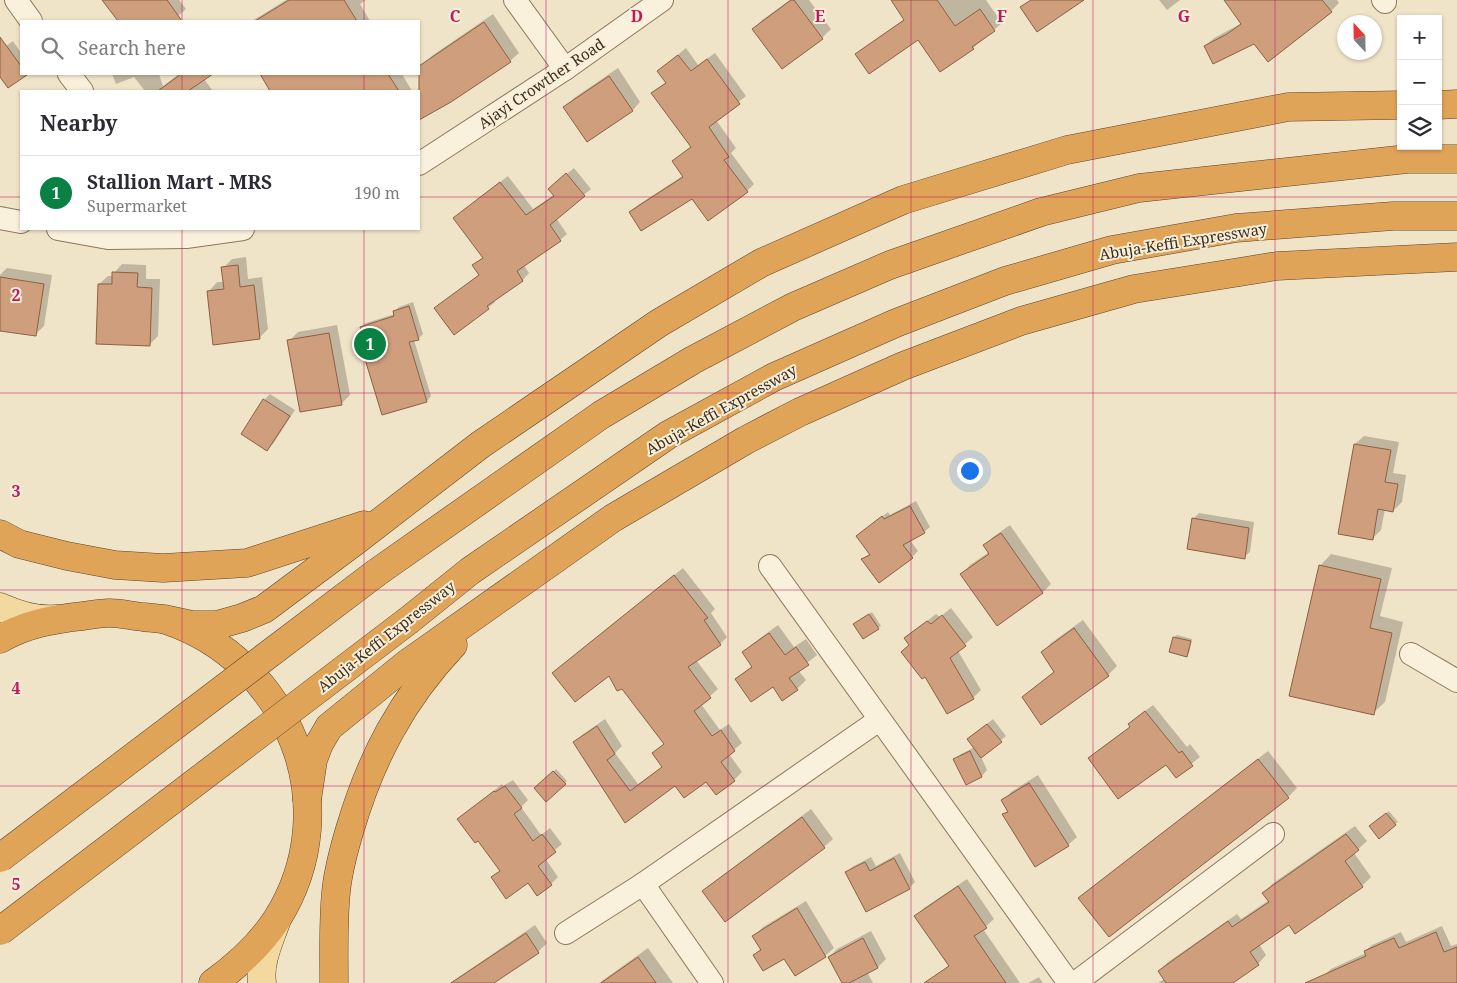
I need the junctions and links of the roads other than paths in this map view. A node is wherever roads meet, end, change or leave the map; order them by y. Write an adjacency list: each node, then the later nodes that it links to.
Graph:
1 (16, 0): 4 (street)
2 (515, 0): 5 (street)
3 (662, 0): 5 (street, Ajayi Crowther Road)
4 (30, 20)
5 (566, 69): 12 (street, Ajayi Crowther Road)
6 (70, 75): 7 (street)
7 (81, 90)
8 (1457, 104): 10 (highway)
9 (1397, 105): 20 (highway)
10 (1442, 105)
11 (1457, 160): 33 (highway, bridge)
12 (420, 163)
13 (1457, 216): 36 (highway, Abuja-Keffi Expressway, bridge)
14 (0, 218): 15 (street)
15 (20, 222)
16 (64, 230): 18 (street)
17 (228, 230): 18 (street)
18 (184, 233)
19 (1457, 257): 23 (highway)
20 (384, 519): 21 (highway); 26 (highway)
21 (0, 534)
22 (770, 566): 30 (street)
23 (493, 602): 31 (highway); 40 (highway)
24 (0, 607): 25 (main road)
25 (58, 619): 26 (highway); 27 (highway)
26 (164, 619): 31 (highway)
27 (0, 639)
28 (1411, 654): 29 (street)
29 (1457, 681)
30 (879, 720): 34 (street); 42 (street)
31 (306, 800): 35 (highway)
32 (1273, 834): 43 (street)
33 (0, 858)
34 (643, 884): 37 (street); 41 (street)
35 (277, 919): 38 (highway); 39 (main road)
36 (0, 931)
37 (566, 933)
38 (213, 983)
39 (262, 983)
40 (334, 983)
41 (712, 983)
42 (1069, 983)
43 (1076, 983)

